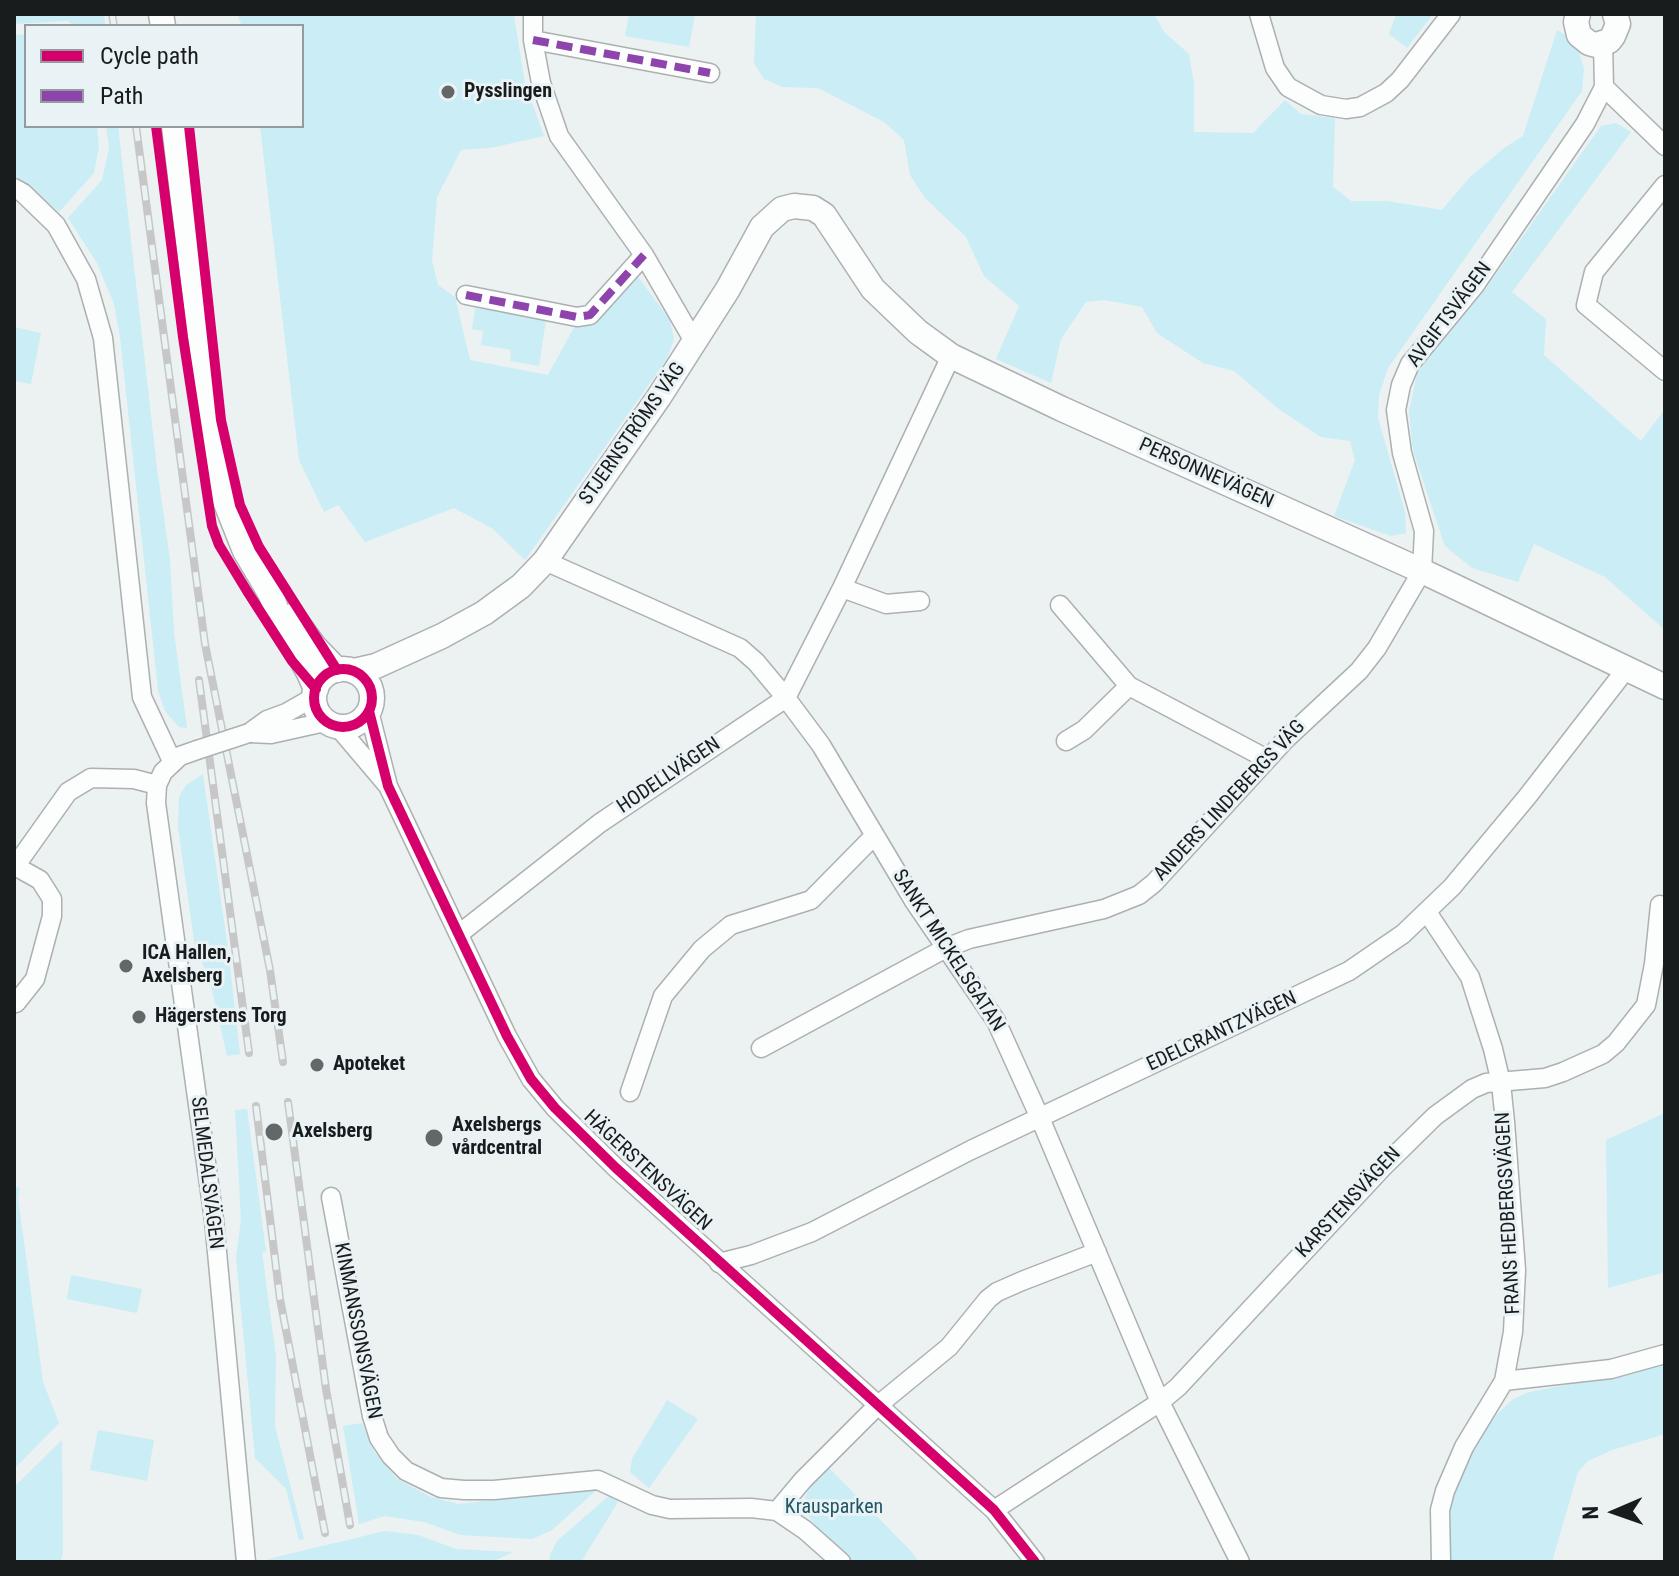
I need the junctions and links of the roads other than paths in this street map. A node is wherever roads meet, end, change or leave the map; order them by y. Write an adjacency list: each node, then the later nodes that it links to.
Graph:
1 (533, 14): 6 (street)
2 (1259, 14): 3 (street)
3 (1451, 14)
4 (1615, 14): 7 (street)
5 (1575, 15): 7 (street)
6 (533, 40): 8 (street); 15 (street)
7 (1603, 44): 9 (street)
8 (710, 73)
9 (1604, 87): 11 (street); 21 (street, AVGIFTSVÄGEN)
10 (174, 128): 23 (street)
11 (1665, 146)
12 (1665, 185): 19 (street)
13 (14, 188): 38 (street)
14 (794, 206): 17 (street, STJERNSTRÖMS VÄG); 18 (street, PERSONNEVÄGEN)
15 (644, 255): 16 (street); 17 (street)
16 (466, 295)
17 (695, 343): 20 (street, STJERNSTRÖMS VÄG)
18 (951, 356): 21 (street, PERSONNEVÄGEN); 22 (street, HODELLVÄGEN)
19 (1665, 371)
20 (545, 561): 26 (street, STJERNSTRÖMS VÄG); 32 (street, SANKT MICKELSGATAN)
21 (1422, 571): 27 (street, PERSONNEVÄGEN); 37 (street, ANDERS LINDEBERGS VÄG)
22 (842, 588): 24 (street); 32 (street, HODELLVÄGEN)
23 (271, 595): 28 (street); 31 (street)
24 (920, 601)
25 (1060, 605): 29 (street)
26 (442, 636): 28 (street, STJERNSTRÖMS VÄG); 33 (street, STJERNSTRÖMS VÄG)
27 (1627, 668): 30 (street, PERSONNEVÄGEN); 44 (street, EDELCRANTZVÄGEN)
28 (345, 671): 31 (street); 33 (street)
29 (1129, 686): 36 (street); 37 (street)
30 (1665, 687)
31 (315, 693): 34 (street); 35 (street)
32 (786, 698): 41 (street, SANKT MICKELSGATAN); 45 (street, HODELLVÄGEN)
33 (370, 706): 34 (street); 40 (street, HÄGERSTENSVÄGEN)
34 (332, 724): 35 (street); 40 (street, HÄGERSTENSVÄGEN)
35 (249, 733): 38 (street, bridge)
36 (1066, 741)
37 (1267, 759): 46 (street, ANDERS LINDEBERGS VÄG)
38 (172, 761): 39 (street)
39 (157, 785): 42 (street); 61 (street, SELMEDALSVÄGEN)
40 (388, 786): 45 (street, HÄGERSTENSVÄGEN)
41 (874, 836): 46 (street, SANKT MICKELSGATAN); 50 (street)
42 (15, 867): 47 (street)
43 (1660, 905): 49 (street, KARSTENSVÄGEN)
44 (1427, 912): 49 (street, FRANS HEDBERGSVÄGEN); 51 (street, EDELCRANTZVÄGEN)
45 (459, 934): 54 (street, HÄGERSTENSVÄGEN)
46 (946, 948): 48 (street, ANDERS LINDEBERGS VÄG); 51 (street, SANKT MICKELSGATAN)
47 (16, 1003)
48 (761, 1048)
49 (1501, 1083): 56 (street, FRANS HEDBERGSVÄGEN); 57 (street, KARSTENSVÄGEN)
50 (630, 1092)
51 (1040, 1118): 53 (street, SANKT MICKELSGATAN); 54 (street, EDELCRANTZVÄGEN)
52 (331, 1197): 60 (street, KINMANSSONSVÄGEN)
53 (1097, 1252): 57 (street, SANKT MICKELSGATAN); 58 (street)
54 (719, 1263): 58 (street, HÄGERSTENSVÄGEN)
55 (1665, 1354): 56 (street)
56 (1504, 1381): 65 (street, FRANS HEDBERGSVÄGEN)
57 (1160, 1402): 59 (street, KARSTENSVÄGEN); 64 (street, SANKT MICKELSGATAN)
58 (877, 1406): 59 (street, HÄGERSTENSVÄGEN); 60 (street)
59 (994, 1510): 63 (street, HÄGERSTENSVÄGEN)
60 (777, 1511): 62 (street)
61 (246, 1562)
62 (841, 1562)
63 (1035, 1562)
64 (1240, 1562)
65 (1441, 1562)

